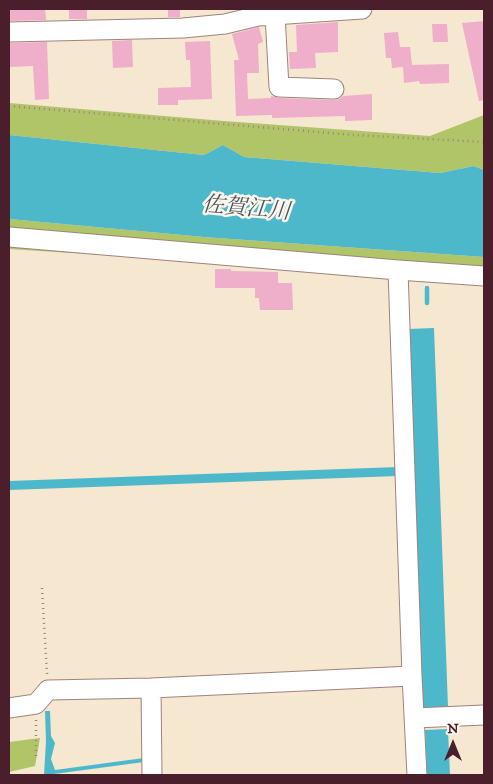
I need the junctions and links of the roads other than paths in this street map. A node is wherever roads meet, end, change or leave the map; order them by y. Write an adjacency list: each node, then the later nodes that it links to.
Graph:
1 (362, 9): 2 (street)
2 (282, 13): 3 (street); 4 (street)
3 (9, 32)
4 (334, 89)
5 (9, 237): 6 (street)
6 (398, 270): 7 (street); 8 (street)
7 (484, 276)
8 (412, 676): 9 (street); 12 (street)
9 (151, 688): 10 (street); 13 (street)
10 (9, 708)
11 (484, 715): 12 (street)
12 (415, 718): 14 (street)
13 (152, 775)
14 (418, 775)

